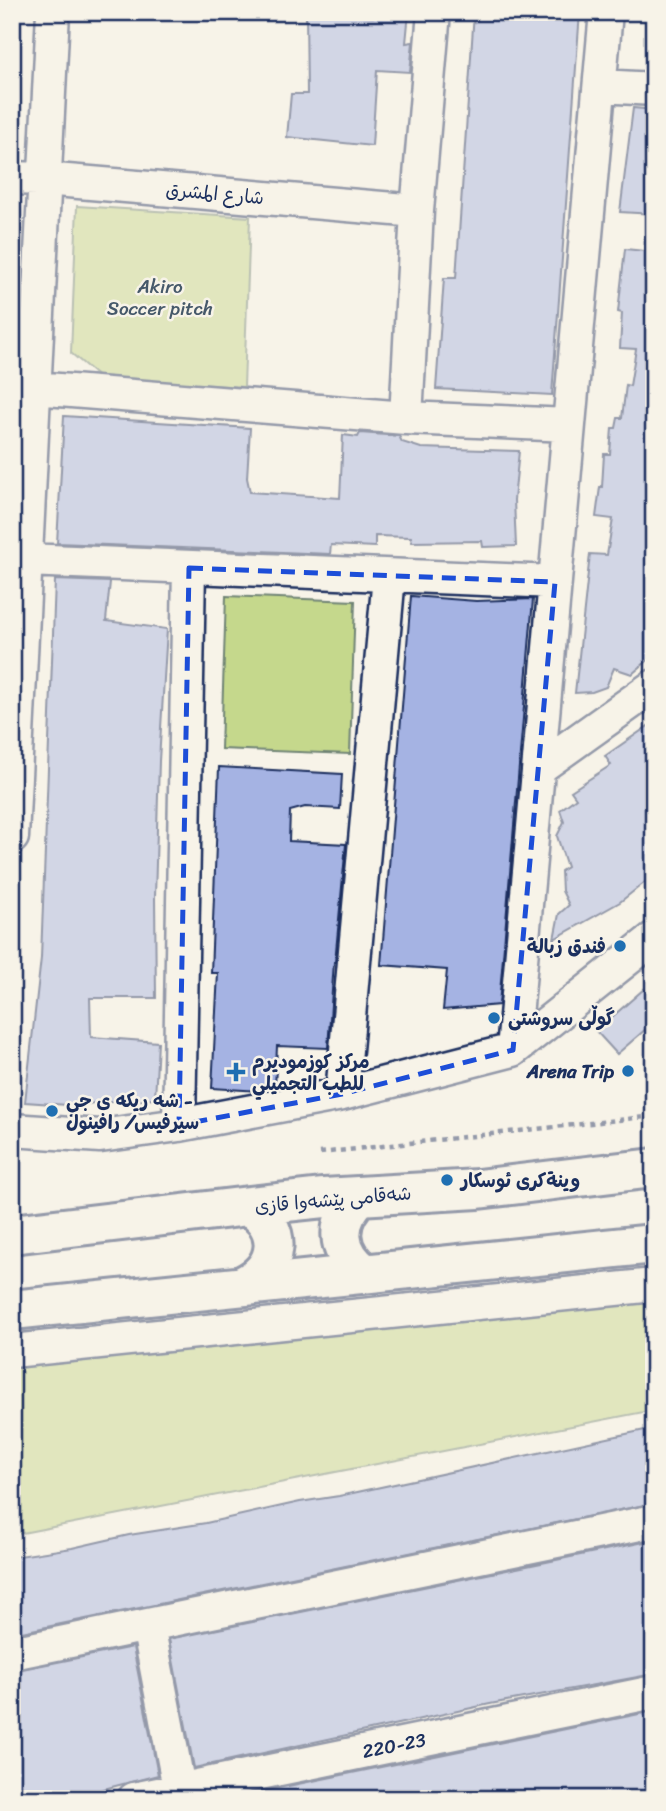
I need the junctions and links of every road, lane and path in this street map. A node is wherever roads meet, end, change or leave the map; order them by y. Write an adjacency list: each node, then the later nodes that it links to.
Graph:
1 (52, 12): 7 (street)
2 (434, 12): 8 (street)
3 (606, 12): 4 (street)
4 (600, 86): 5 (street); 12 (street)
5 (654, 89)
6 (12, 178): 7 (street, شارع المشرق)
7 (44, 179): 8 (street, شارع المشرق); 9 (street)
8 (417, 211): 11 (street)
9 (24, 334): 10 (street)
10 (34, 388): 11 (street); 13 (street)
11 (406, 418): 12 (street)
12 (569, 425): 16 (street)
13 (26, 560): 14 (street); 17 (street)
14 (189, 568): 15 (street); 25 (street)
15 (389, 576): 16 (street); 23 (street)
16 (555, 582): 19 (street)
17 (18, 595): 20 (street)
18 (654, 686): 19 (street)
19 (539, 768): 22 (street)
20 (12, 837)
21 (654, 938): 22 (street)
22 (513, 1051): 23 (street)
23 (342, 1094): 25 (street)
24 (654, 1116): 27 (path)
25 (179, 1125): 26 (street)
26 (12, 1130)
27 (320, 1153)
28 (654, 1168): 29 (highway, شەقامی پێشەوا قازی)
29 (360, 1196): 30 (highway, شەقامی پێشەوا قازی); 33 (highway)
30 (249, 1206): 31 (highway, شەقامی پێشەوا قازی); 35 (highway)
31 (12, 1234)
32 (654, 1244): 33 (highway)
33 (364, 1273): 35 (highway)
34 (654, 1284): 37 (street)
35 (244, 1285): 36 (highway)
36 (12, 1310)
37 (12, 1352)
38 (654, 1521): 39 (street)
39 (148, 1625): 40 (street); 42 (street)
40 (12, 1654)
41 (654, 1692): 42 (street, 220-23)
42 (179, 1788): 43 (street, 220-23)
43 (134, 1799)

